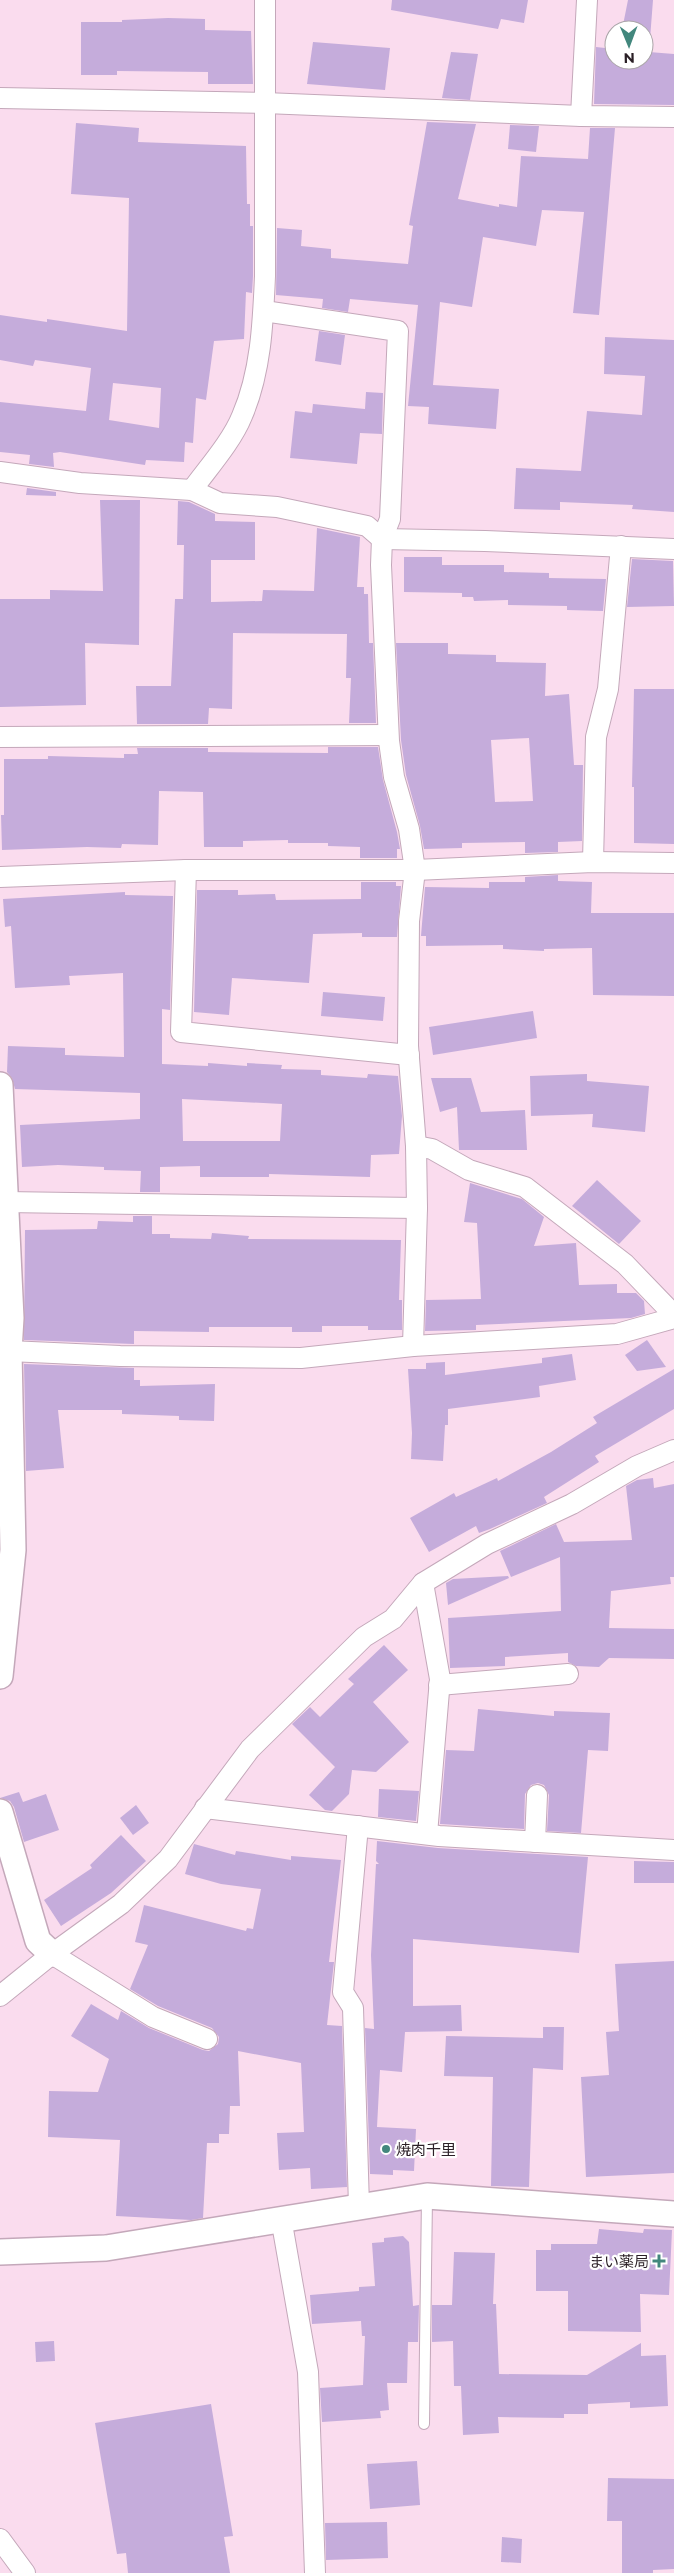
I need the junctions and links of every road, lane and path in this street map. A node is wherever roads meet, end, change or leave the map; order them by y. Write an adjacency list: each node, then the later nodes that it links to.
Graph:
1 (265, 0): 4 (street)
2 (587, 0): 5 (street)
3 (0, 98): 4 (street)
4 (266, 103): 5 (street); 7 (street)
5 (581, 116): 6 (street)
6 (674, 117)
7 (264, 311): 9 (street); 10 (street)
8 (0, 472): 9 (street)
9 (192, 490): 10 (street)
10 (382, 539): 11 (street); 13 (street)
11 (621, 546): 12 (street); 15 (street)
12 (674, 549)
13 (388, 735): 14 (street); 18 (street)
14 (0, 737)
15 (593, 862): 16 (street); 18 (street)
16 (674, 863)
17 (186, 870): 18 (street); 19 (street); 20 (street)
18 (414, 870): 20 (street)
19 (0, 877)
20 (409, 1054): 22 (street)
21 (0, 1085): 23 (street)
22 (416, 1146): 24 (street); 25 (street)
23 (5, 1202): 24 (street); 26 (street)
24 (417, 1208): 27 (street)
25 (674, 1316): 27 (street)
26 (5, 1318): 28 (street)
27 (413, 1346): 28 (street)
28 (9, 1351): 30 (street)
29 (674, 1450): 31 (street)
30 (7, 1551): 33 (street)
31 (423, 1583): 34 (street); 36 (street)
32 (568, 1674): 34 (street)
33 (0, 1676)
34 (439, 1685): 39 (street)
35 (537, 1795): 40 (street)
36 (205, 1808): 38 (street); 42 (street)
37 (0, 1812): 42 (street)
38 (358, 1826): 39 (street); 46 (street)
39 (427, 1834): 40 (street)
40 (536, 1842): 41 (street)
41 (674, 1850)
42 (52, 1954): 43 (street); 44 (street)
43 (0, 1996)
44 (207, 2039)
45 (427, 2196): 46 (street); 47 (street); 50 (lane)
46 (359, 2206): 48 (street)
47 (674, 2214)
48 (281, 2218): 49 (street); 53 (street)
49 (0, 2252)
50 (424, 2424)
51 (0, 2539): 52 (street)
52 (25, 2573)
53 (315, 2573)

